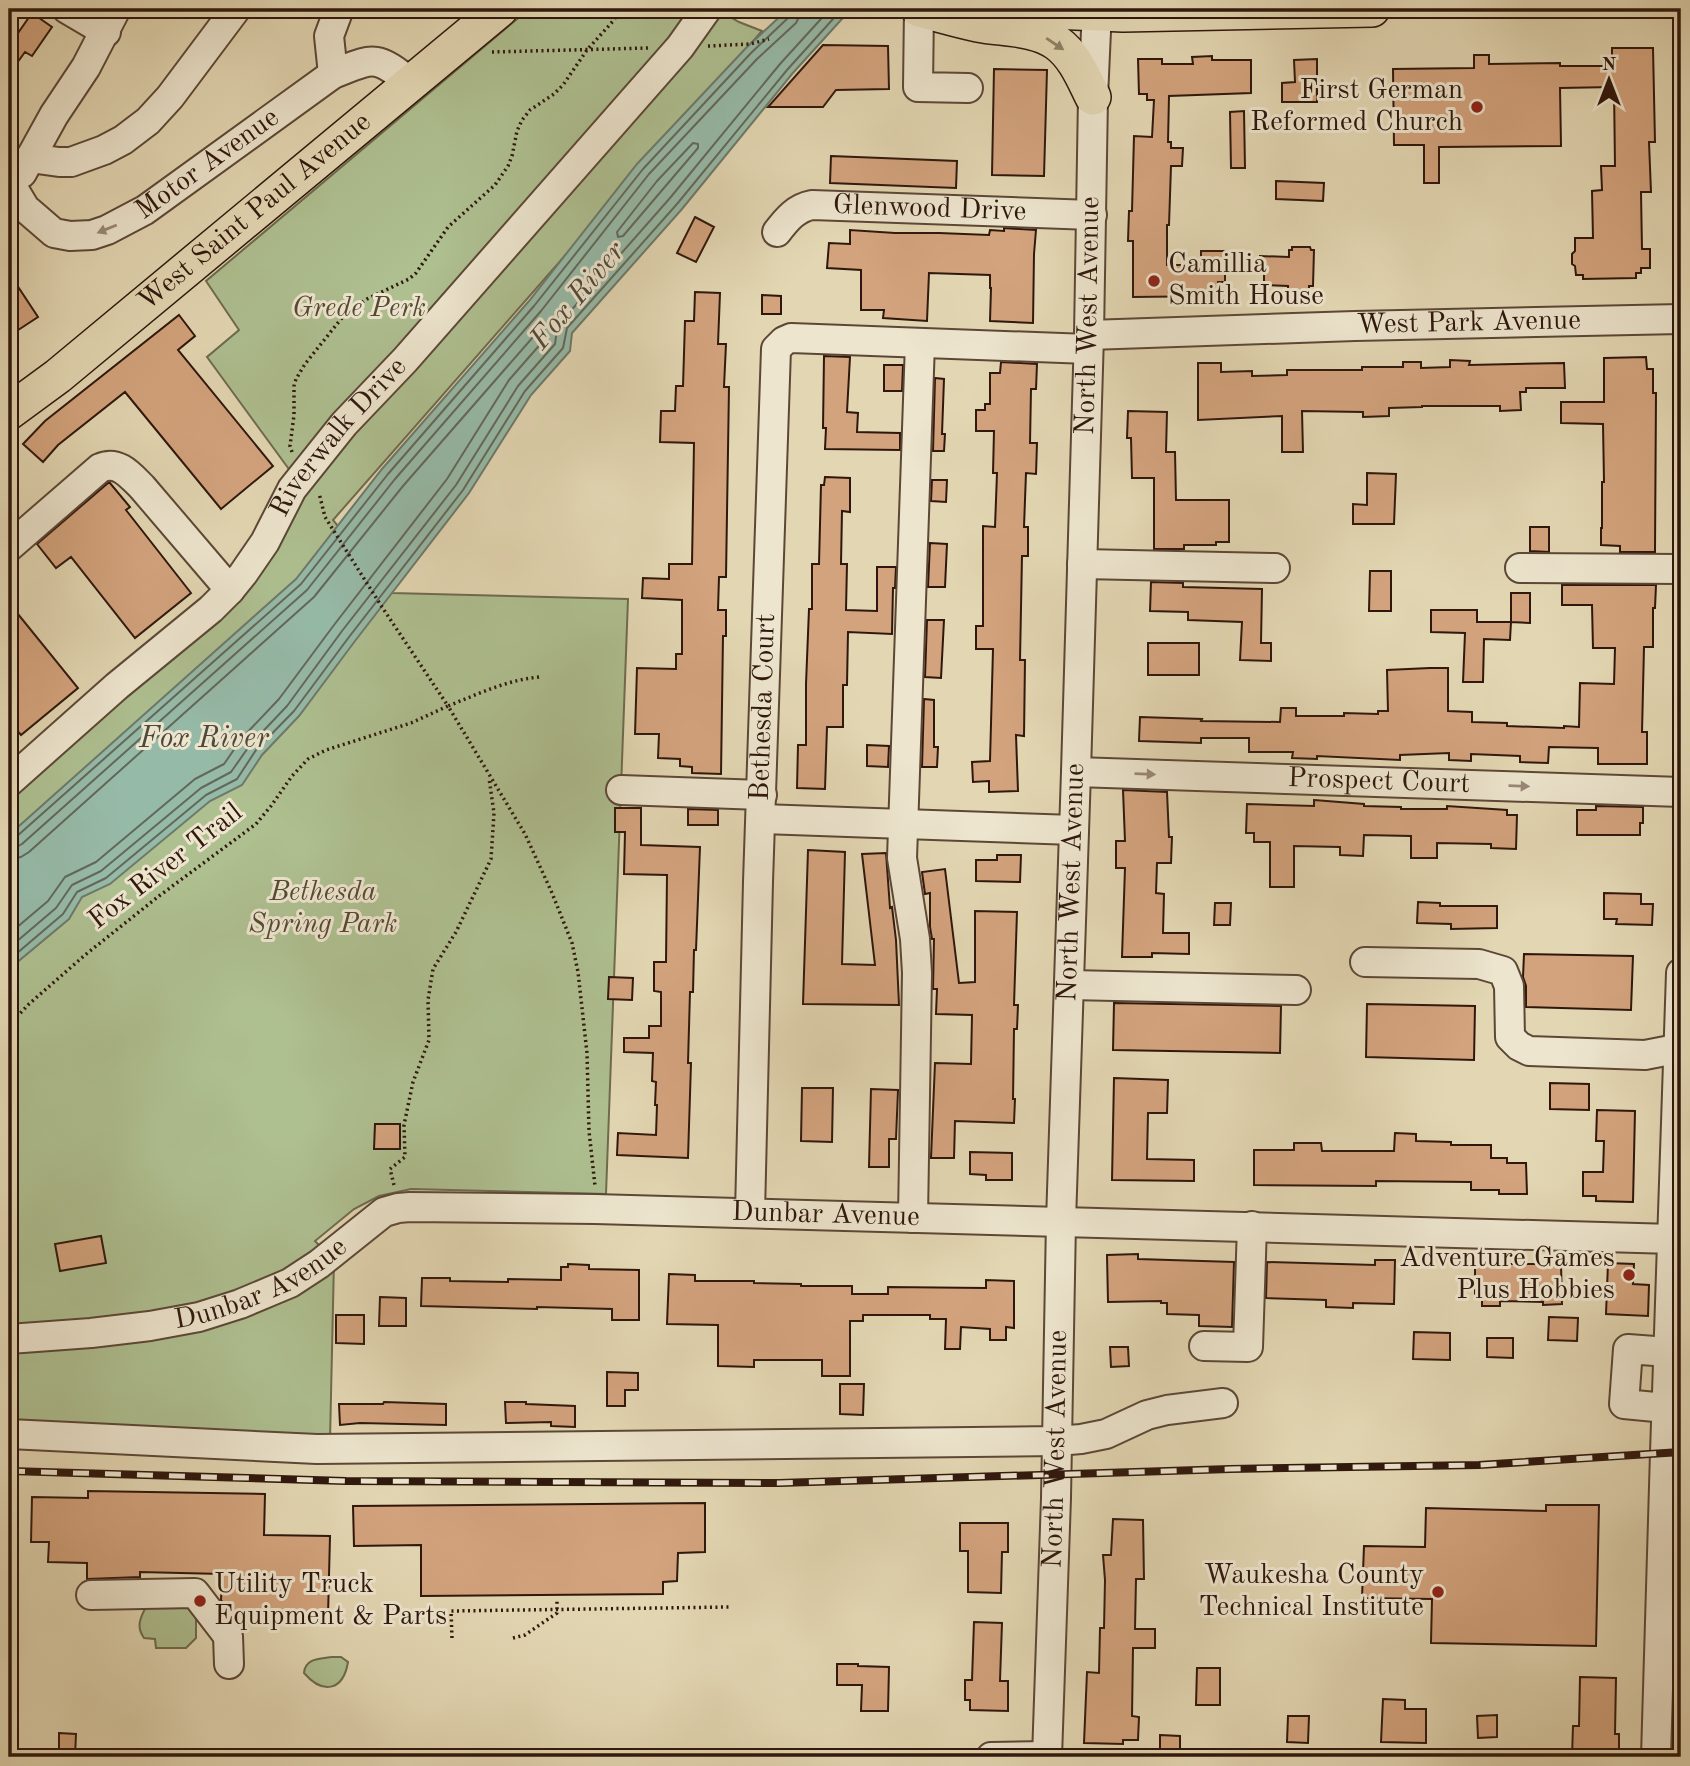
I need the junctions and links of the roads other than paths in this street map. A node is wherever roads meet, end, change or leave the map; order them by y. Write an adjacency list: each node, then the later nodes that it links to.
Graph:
1 (67, 9): 10 (street)
2 (236, 9): 15 (street)
3 (339, 9): 11 (street)
4 (500, 9): 12 (main road, West Saint Paul Avenue)
5 (707, 9): 28 (street, Riverwalk Drive)
6 (919, 9): 13 (street); 14 (main road, one-way to 14)
7 (1004, 9): 9 (main road)
8 (1372, 9): 9 (main road)
9 (1097, 11): 14 (street, North West Avenue)
10 (111, 20): 15 (street)
11 (333, 74): 12 (street, Motor Avenue); 16 (street, Motor Avenue, one-way to 16)
12 (411, 83): 22 (main road, West Saint Paul Avenue)
13 (968, 88)
14 (1093, 97): 17 (street, North West Avenue)
15 (30, 158): 16 (street)
16 (11, 190)
17 (1091, 215): 18 (street, Glenwood Drive); 20 (street, North West Avenue)
18 (777, 232)
19 (1681, 319): 20 (street, West Park Avenue)
20 (1089, 342): 21 (street, West Park Avenue); 24 (street, North West Avenue)
21 (920, 343): 33 (street, Bethesda Court); 34 (street)
22 (9, 412)
23 (9, 547): 28 (street)
24 (1082, 564): 25 (street); 30 (street, North West Avenue)
25 (1275, 568)
26 (1520, 568): 27 (street)
27 (1681, 569)
28 (230, 590): 29 (street, Riverwalk Drive)
29 (12, 771)
30 (1076, 772): 32 (street, Prospect Court, one-way to 32); 35 (street, North West Avenue)
31 (621, 790): 33 (street)
32 (1681, 792)
33 (761, 807): 34 (street); 41 (street, Bethesda Court)
34 (902, 824): 35 (street); 42 (street)
35 (1074, 830): 38 (street, North West Avenue)
36 (1365, 962): 40 (street)
37 (1681, 973): 40 (street)
38 (1070, 985): 39 (street); 43 (street, North West Avenue)
39 (1296, 990)
40 (1680, 1048): 45 (street)
41 (750, 1213): 42 (street, Dunbar Avenue); 47 (street, Dunbar Avenue)
42 (913, 1218): 43 (street, Dunbar Avenue)
43 (1061, 1221): 44 (street, Dunbar Avenue); 52 (street, North West Avenue)
44 (1252, 1226): 45 (street, Dunbar Avenue); 48 (street)
45 (1673, 1239): 46 (street)
46 (1673, 1338): 50 (street); 50 (street)
47 (9, 1339)
48 (1204, 1346)
49 (1223, 1403): 52 (street)
50 (1666, 1408): 57 (street)
51 (9, 1433): 52 (street)
52 (1057, 1441): 56 (street, North West Avenue)
53 (92, 1595): 54 (street)
54 (229, 1664)
55 (991, 1757): 56 (street)
56 (1047, 1757)
57 (1657, 1757)

